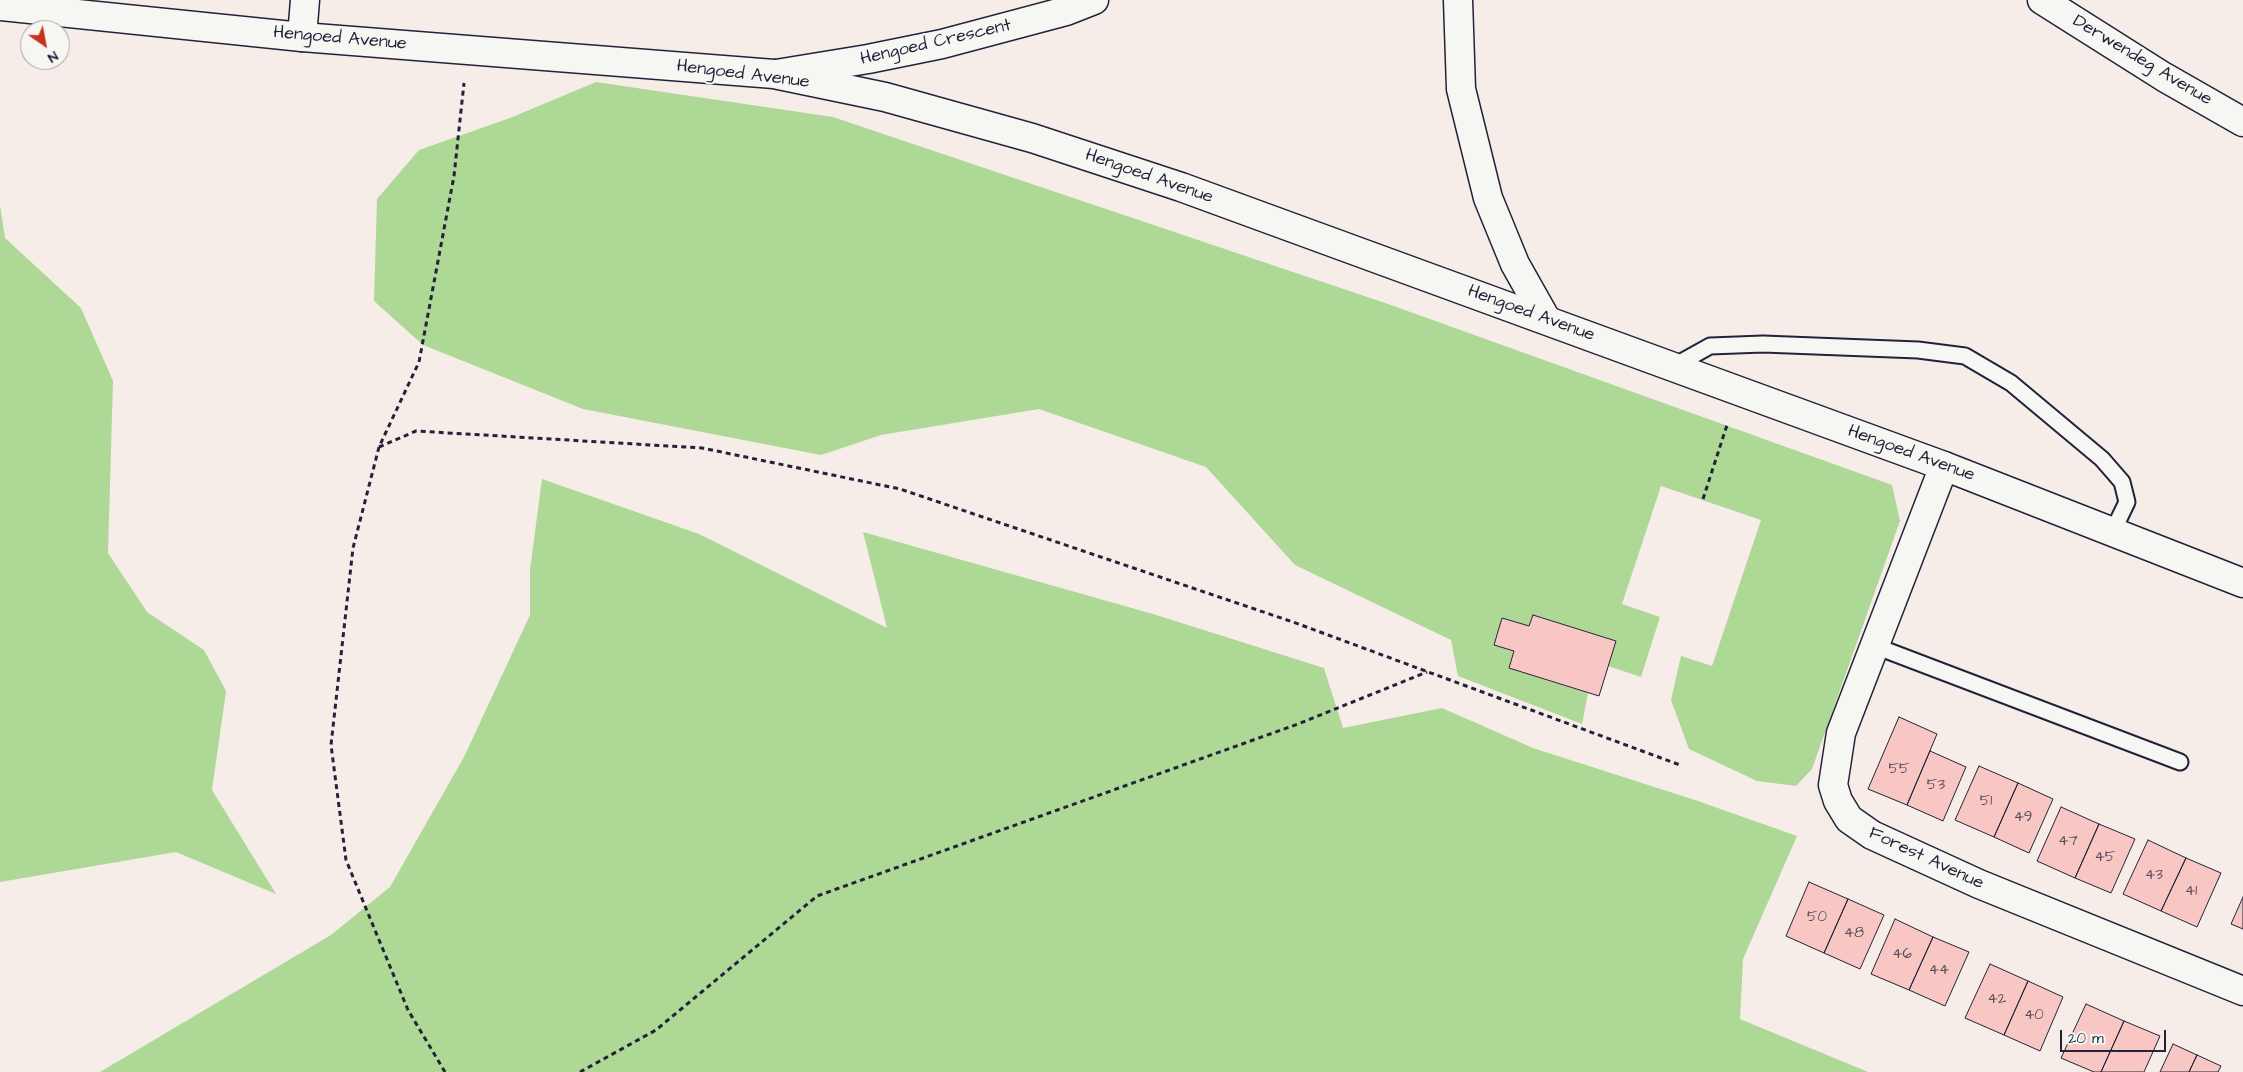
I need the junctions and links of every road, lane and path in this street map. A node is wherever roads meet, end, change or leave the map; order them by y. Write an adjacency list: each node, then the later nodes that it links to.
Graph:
1 (305, 0): 6 (street)
2 (1094, 0): 8 (street, Hengoed Crescent)
3 (1458, 0): 10 (street)
4 (2042, 0): 9 (street, Derwendeg Avenue)
5 (0, 6): 6 (street, Hengoed Avenue)
6 (302, 37): 7 (street, Hengoed Avenue)
7 (468, 50): 8 (street, Hengoed Avenue); 13 (path)
8 (774, 74): 10 (street, Hengoed Avenue)
9 (2243, 122)
10 (1546, 319): 11 (street, Hengoed Avenue)
11 (1674, 366): 12 (street, Hengoed Avenue); 16 (lane)
12 (1739, 390): 14 (street, Hengoed Avenue); 15 (path)
13 (378, 447): 19 (path); 23 (path)
14 (1944, 466): 16 (street, Hengoed Avenue); 18 (street, Forest Avenue)
15 (1703, 499)
16 (2113, 531): 17 (street, Hengoed Avenue)
17 (2243, 583)
18 (1875, 646): 20 (lane); 22 (street, Forest Avenue)
19 (1427, 672): 21 (path); 24 (path)
20 (2180, 762)
21 (1680, 765)
22 (2243, 991)
23 (445, 1072)
24 (580, 1072)

